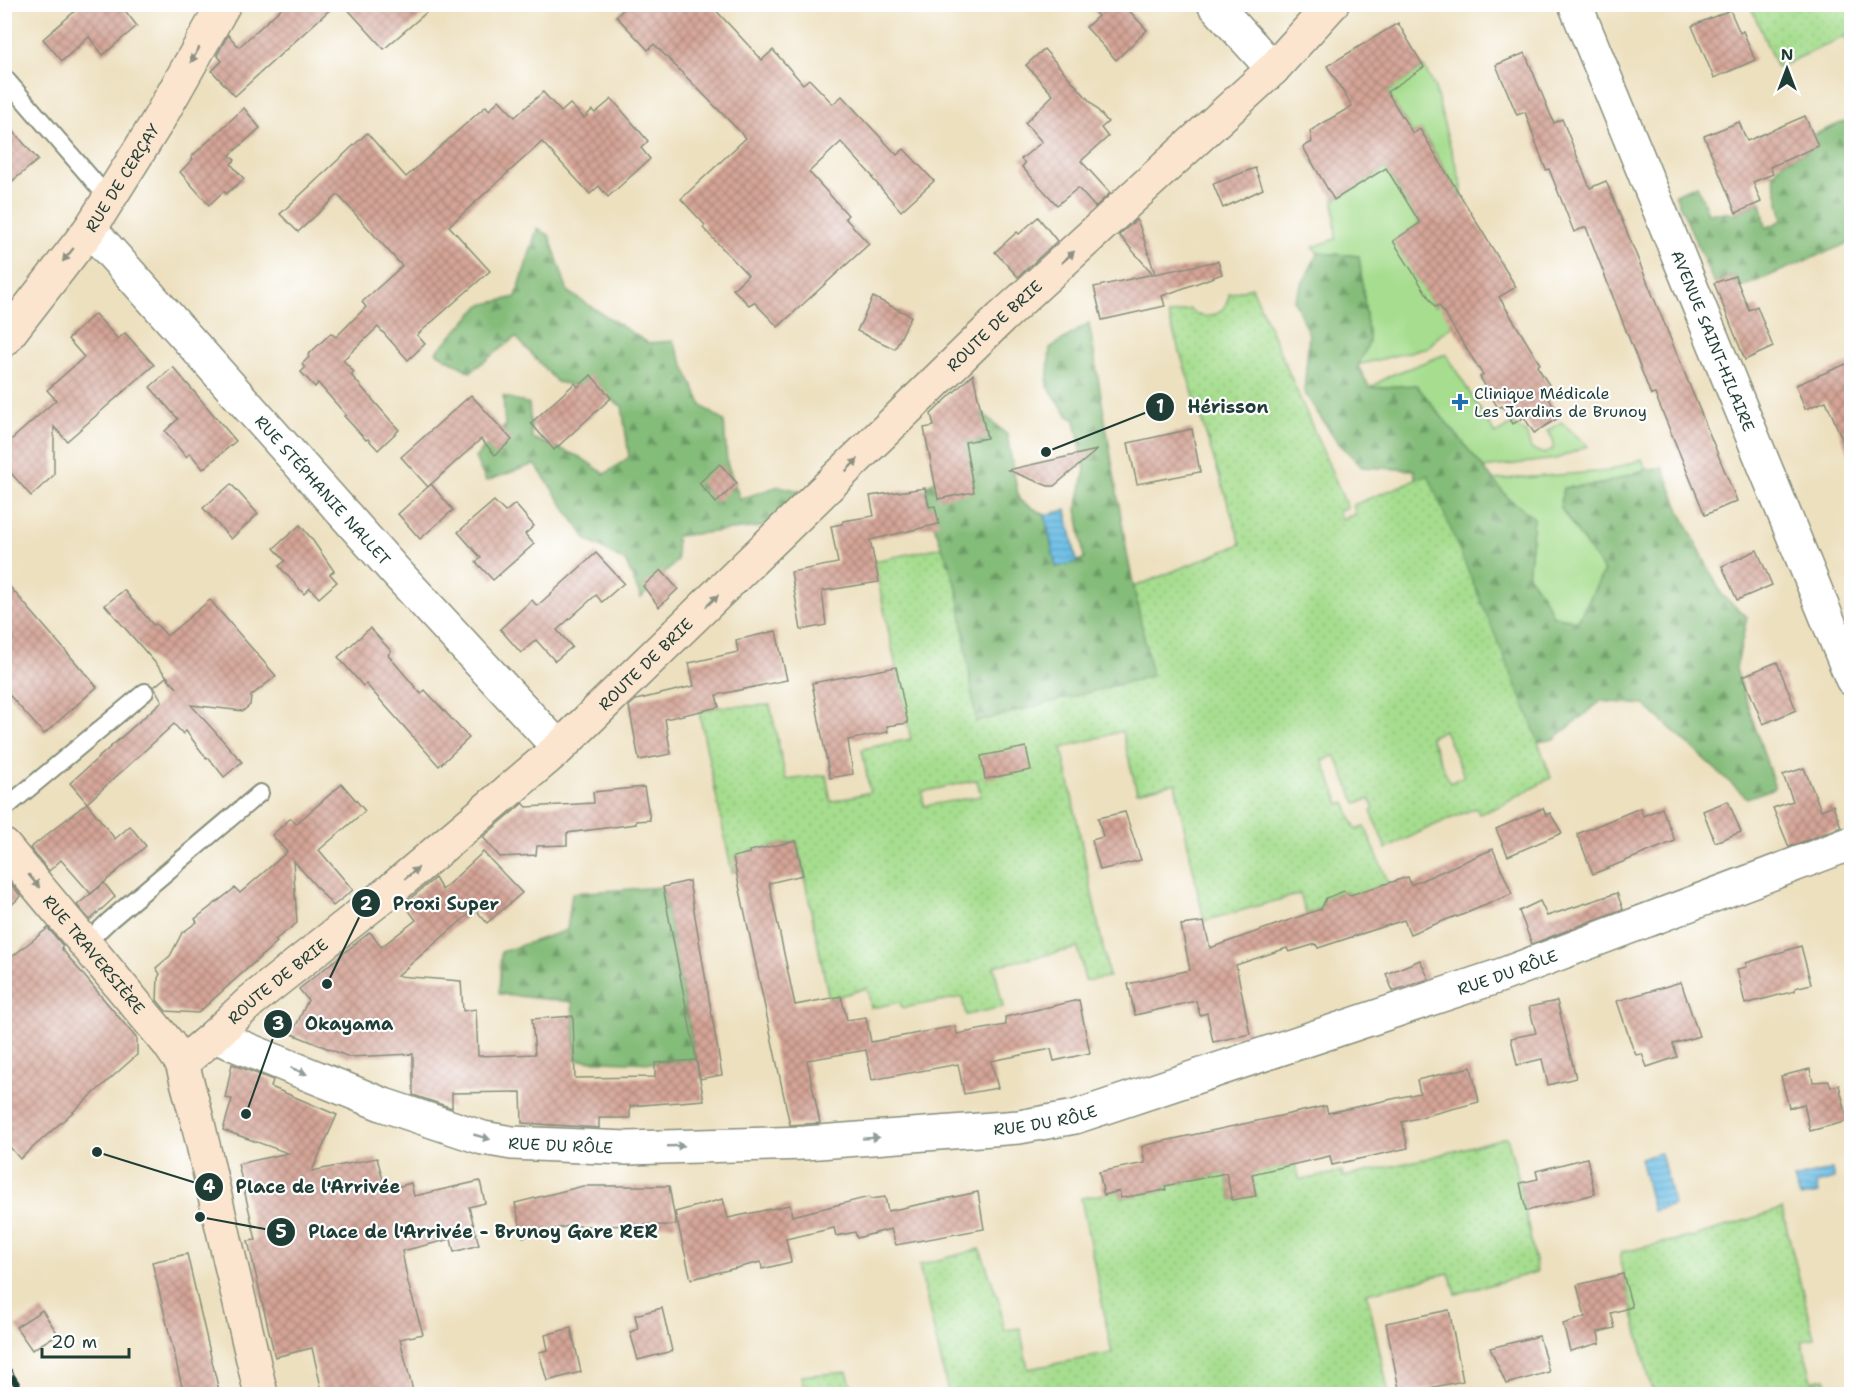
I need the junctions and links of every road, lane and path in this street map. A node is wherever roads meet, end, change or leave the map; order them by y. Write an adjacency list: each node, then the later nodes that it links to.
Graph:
1 (224, 4): 7 (street, RUE DE CERÇAY, one-way to 7)
2 (1214, 4): 5 (street)
3 (1332, 4): 5 (street, ROUTE DE BRIE)
4 (1575, 4): 10 (street, AVENUE SAINT-HILAIRE)
5 (1273, 69): 12 (street, ROUTE DE BRIE, one-way to 5)
6 (4, 77): 7 (lane)
7 (109, 199): 8 (street, RUE DE CERÇAY)
8 (90, 229): 9 (street, RUE DE CERÇAY, one-way to 9); 12 (street, RUE STÉPHANIE NALLET)
9 (4, 339)
10 (1851, 679)
11 (145, 692): 14 (lane)
12 (560, 748): 18 (street, ROUTE DE BRIE, one-way to 12)
13 (260, 793): 17 (lane)
14 (4, 809)
15 (1851, 843): 18 (street, RUE DU RÔLE, one-way to 15)
16 (4, 846): 17 (street, RUE TRAVERSIÈRE, one-way to 17)
17 (86, 943): 19 (street, RUE TRAVERSIÈRE)
18 (214, 1036): 19 (street, ROUTE DE BRIE)
19 (182, 1063): 20 (street)
20 (261, 1395)

